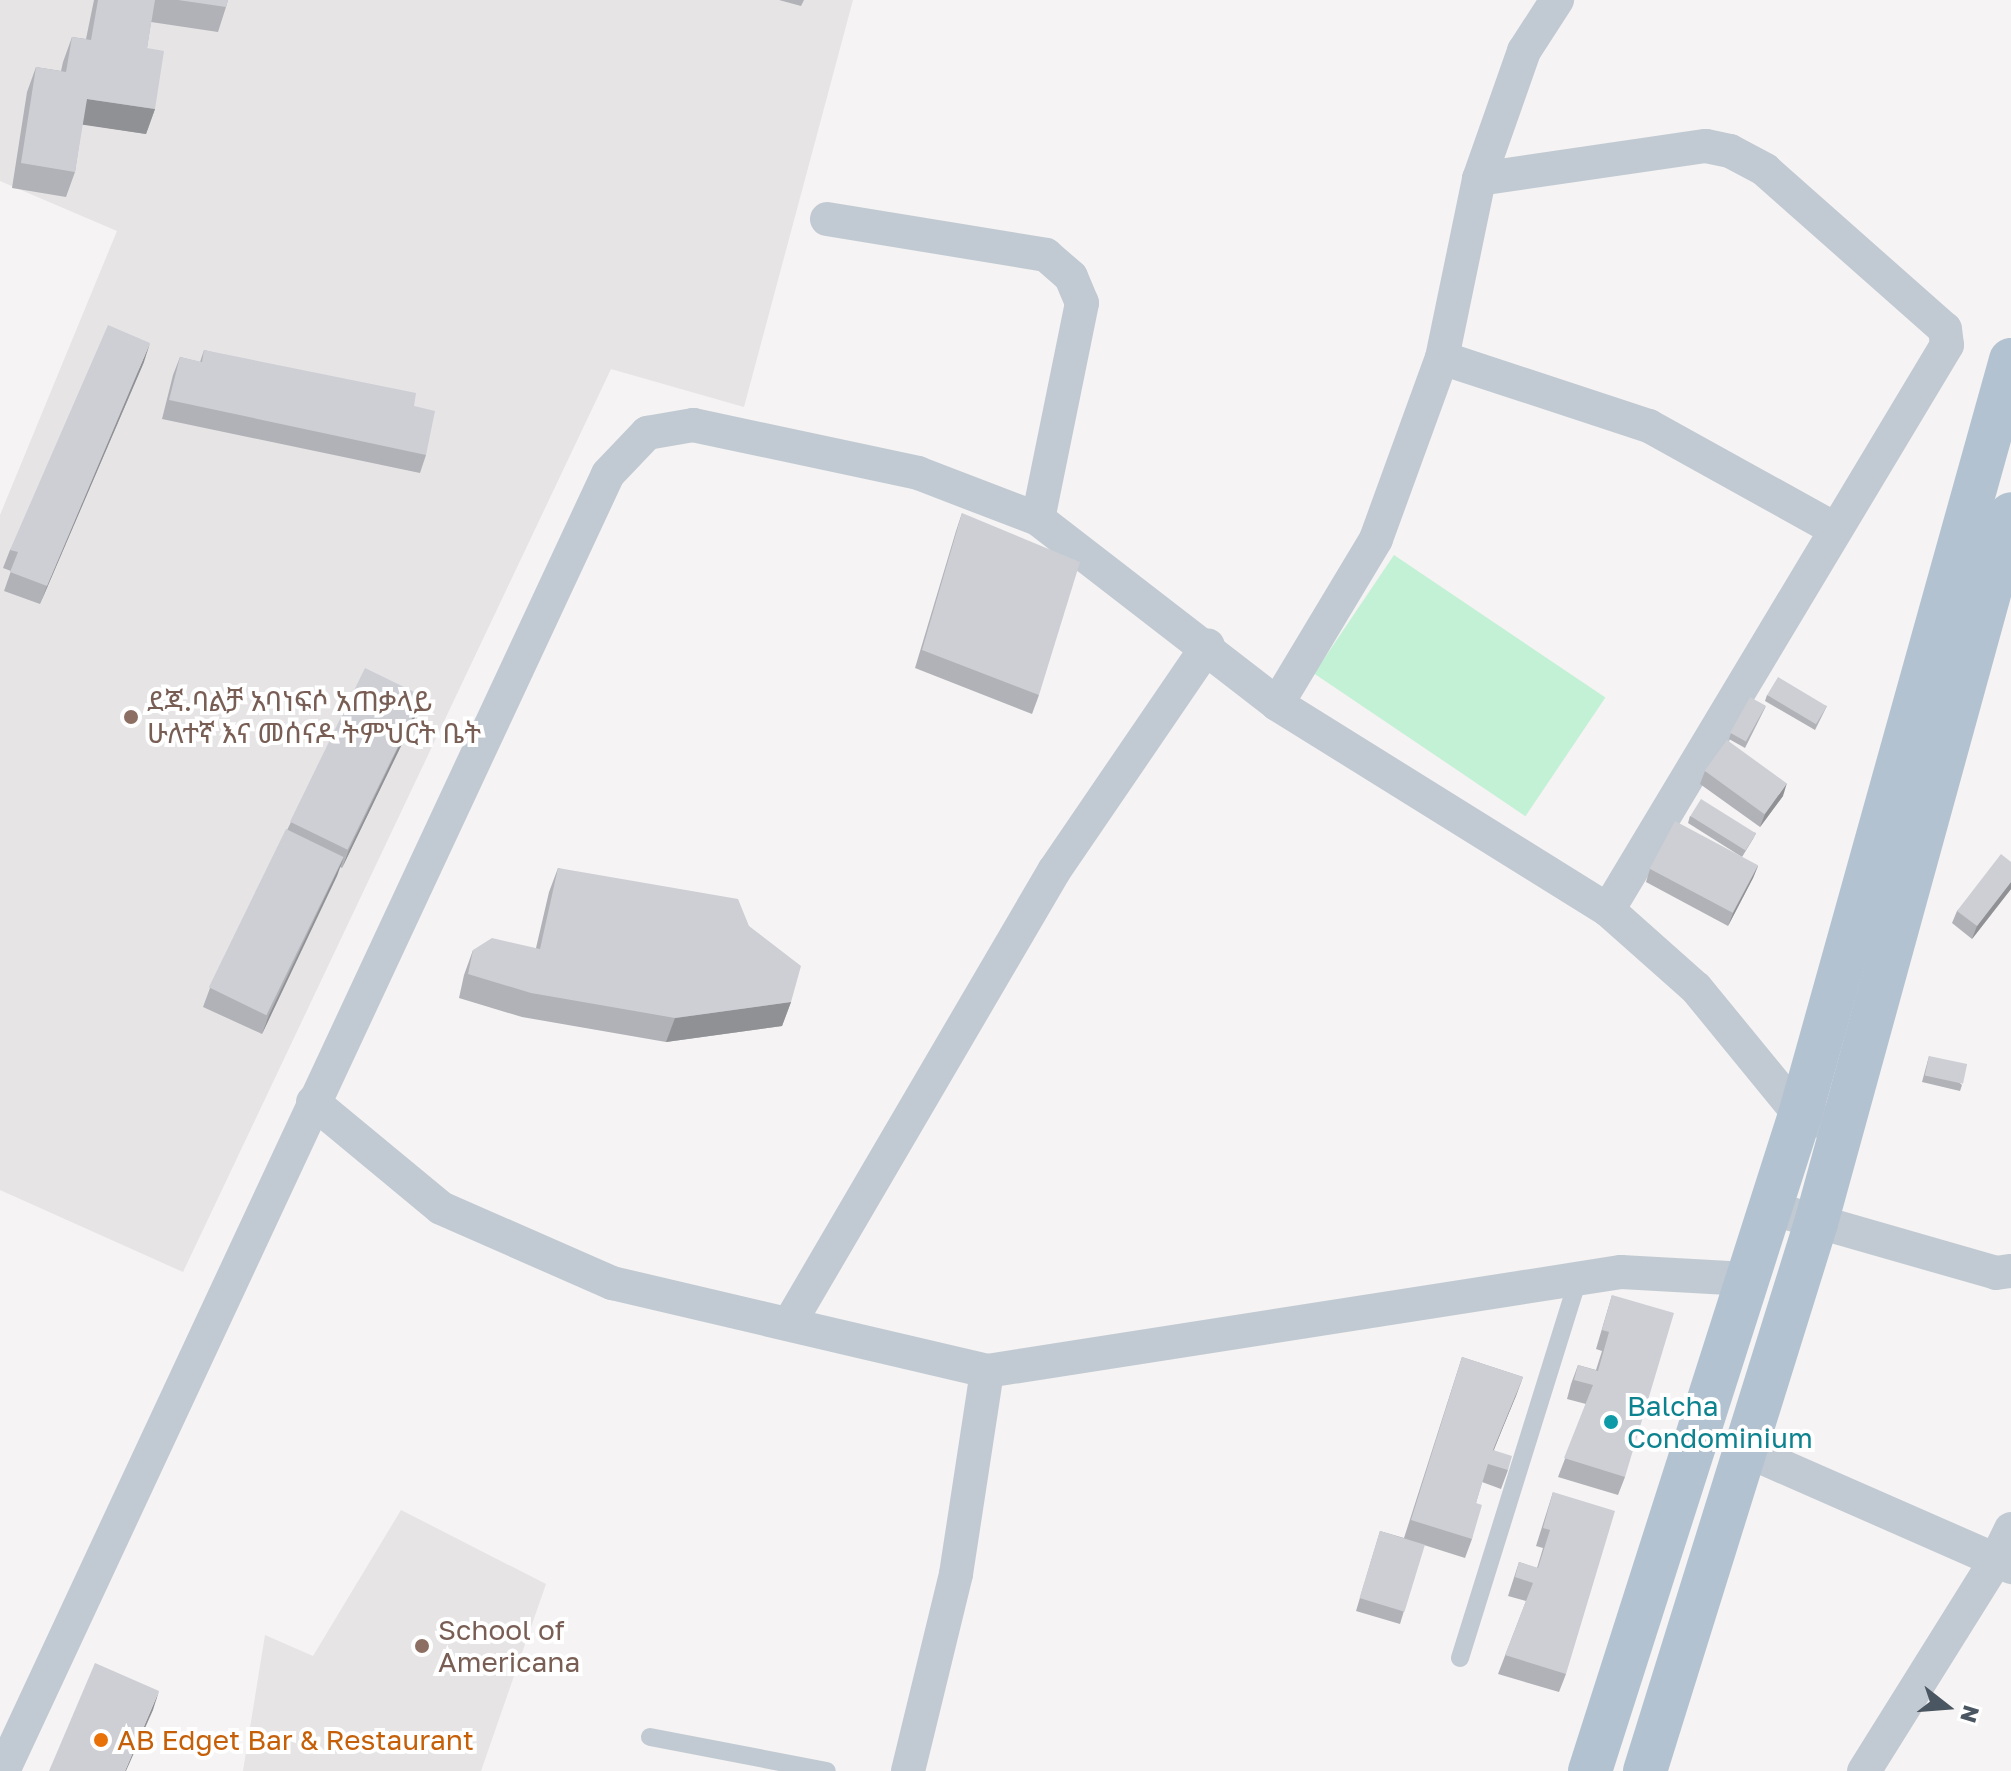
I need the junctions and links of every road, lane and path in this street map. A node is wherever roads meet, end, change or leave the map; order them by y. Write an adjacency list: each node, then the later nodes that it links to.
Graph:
1 (1557, 0): 2 (street)
2 (1479, 179): 4 (street); 8 (street)
3 (827, 219): 7 (street)
4 (1442, 358): 8 (street); 10 (street)
5 (2011, 360): 13 (main road)
6 (2011, 514): 14 (main road)
7 (1038, 519): 9 (street); 12 (street)
8 (1833, 528): 11 (street)
9 (1208, 645): 10 (street); 20 (street)
10 (1277, 704): 11 (street)
11 (1608, 910): 13 (street)
12 (313, 1102): 20 (street); 27 (street)
13 (1800, 1115): 14 (street); 15 (main road)
14 (1841, 1128): 16 (main road)
15 (1770, 1208): 16 (street); 19 (main road)
16 (1816, 1223): 17 (street); 22 (main road)
17 (2011, 1271)
18 (1578, 1279): 19 (street); 21 (street); 25 (lane)
19 (1747, 1279): 30 (main road)
20 (789, 1324): 21 (street)
21 (987, 1371): 29 (street)
22 (1745, 1450): 24 (street); 31 (main road)
23 (2011, 1529): 24 (street)
24 (2004, 1564): 32 (street)
25 (1460, 1658)
26 (650, 1737): 28 (lane)
27 (3, 1771)
28 (827, 1771)
29 (908, 1771)
30 (1590, 1771)
31 (1645, 1771)
32 (1864, 1771)

